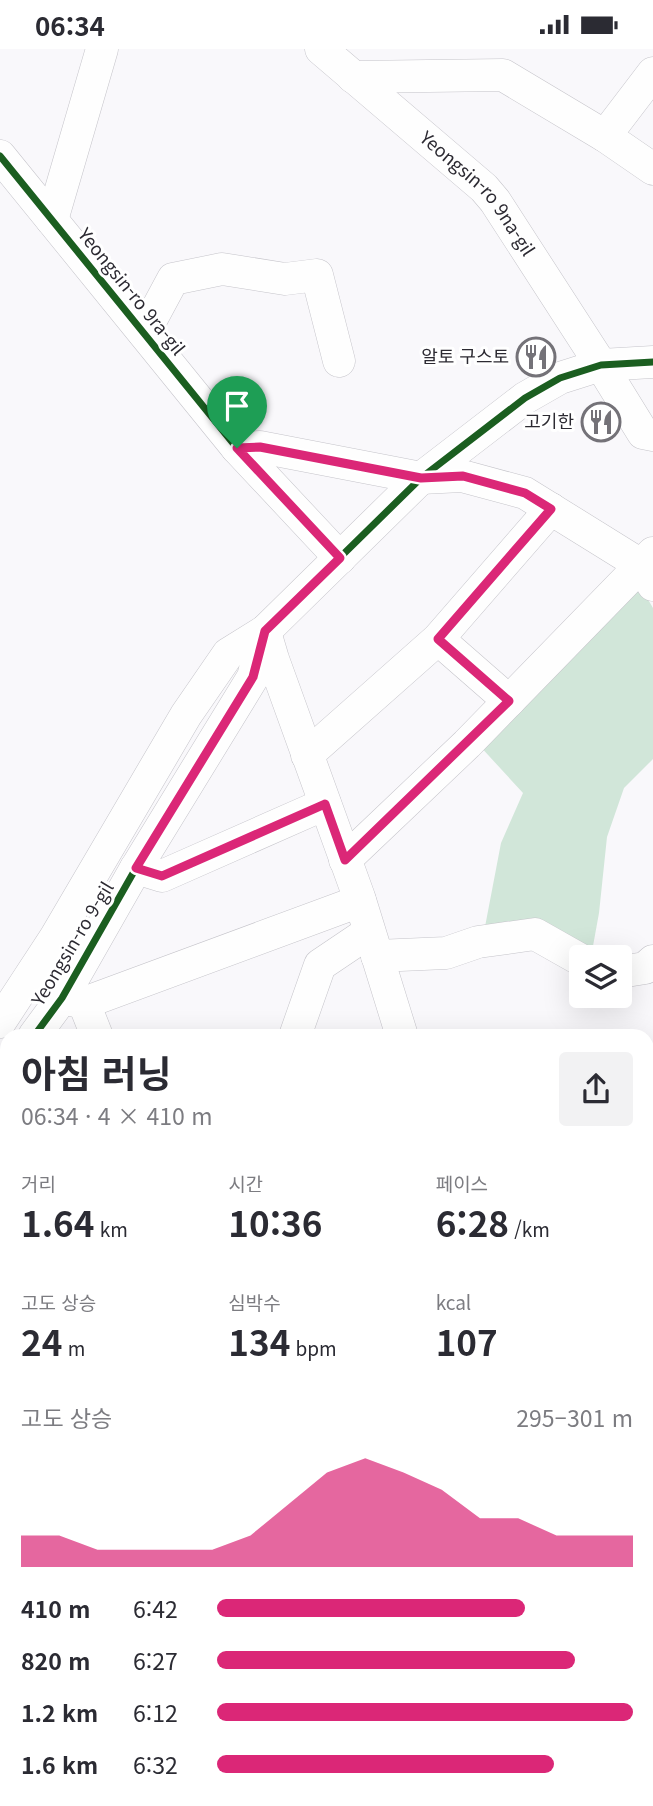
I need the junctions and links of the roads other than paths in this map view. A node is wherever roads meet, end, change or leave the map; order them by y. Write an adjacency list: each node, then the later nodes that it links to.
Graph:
1 (102, 49): 11 (street)
2 (321, 49): 7 (street, Yeongsin-ro 9na-gil)
3 (504, 49): 6 (street)
4 (406, 63): 6 (street); 7 (street)
5 (653, 73): 8 (street)
6 (480, 75): 8 (street)
7 (353, 76): 15 (street, Yeongsin-ro 9na-gil)
8 (605, 137): 10 (street)
9 (0, 156): 11 (street, Yeongsin-ro 9ra-gil)
10 (653, 169)
11 (52, 219): 12 (street, Yeongsin-ro 9ra-gil)
12 (144, 333): 13 (street, Yeongsin-ro 9ra-gil); 17 (street, Yeongsin-ro 9ra-gil)
13 (339, 361)
14 (653, 362): 15 (street)
15 (601, 365): 16 (street, Yeongsin-ro 9na-gil); 19 (street)
16 (648, 434): 18 (street, Yeongsin-ro 9na-gil)
17 (237, 448): 19 (street); 21 (street, Yeongsin-ro 9ra-gil)
18 (653, 463)
19 (421, 478): 20 (street); 21 (street)
20 (551, 509): 22 (street); 24 (street)
21 (340, 558): 23 (street)
22 (649, 568): 25 (street)
23 (265, 631): 26 (street); 29 (street, Yeongsin-ro 9-gil); 34 (street)
24 (438, 639): 25 (street); 26 (street)
25 (509, 701): 28 (street)
26 (307, 755): 27 (street)
27 (325, 804): 28 (street); 29 (street)
28 (345, 860): 30 (street)
29 (136, 868): 33 (street, Yeongsin-ro 9-gil)
30 (360, 901): 31 (street); 33 (street)
31 (373, 944): 32 (street); 37 (street); 38 (street)
32 (569, 953)
33 (73, 1000): 35 (street, Yeongsin-ro 9-gil); 36 (street)
34 (0, 1022)
35 (42, 1029)
36 (92, 1029)
37 (297, 1029)
38 (400, 1029)

